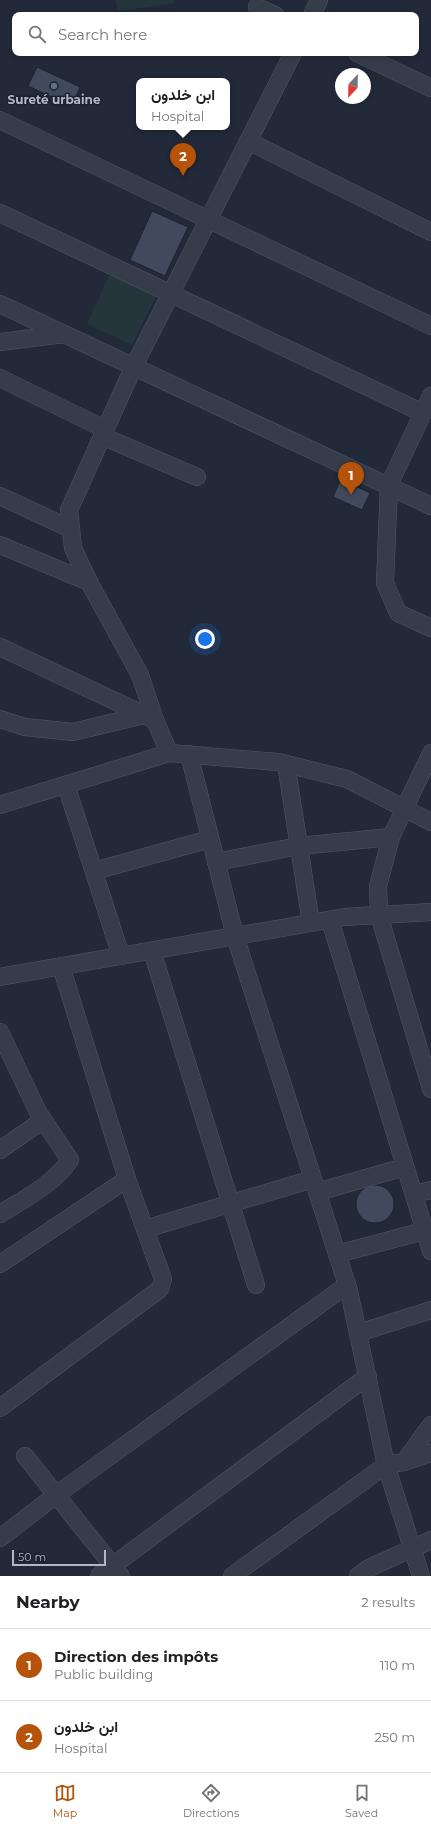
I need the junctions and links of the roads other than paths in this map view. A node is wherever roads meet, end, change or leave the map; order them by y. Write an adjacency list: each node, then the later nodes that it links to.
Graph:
1 (319, 0): 4 (street)
2 (257, 7): 3 (street)
3 (268, 12)
4 (313, 12)
5 (291, 56): 9 (street)
6 (363, 56): 7 (street)
7 (431, 88)
8 (0, 120): 11 (street)
9 (248, 141): 11 (street); 12 (street)
10 (0, 213): 13 (street)
11 (209, 220): 13 (street); 15 (street)
12 (431, 232)
13 (171, 294): 18 (street); 20 (street)
14 (0, 304): 16 (street)
15 (431, 326)
16 (64, 334): 17 (street); 18 (street)
17 (0, 342)
18 (134, 366): 21 (street); 23 (street)
19 (0, 378): 21 (street)
20 (428, 405): 23 (street)
21 (103, 432): 22 (street); 26 (street)
22 (197, 478)
23 (389, 486): 25 (street); 29 (street)
24 (0, 496): 26 (street)
25 (431, 506)
26 (71, 529): 28 (street)
27 (0, 545): 28 (street)
28 (89, 582): 31 (street)
29 (431, 628)
30 (0, 647): 31 (street)
31 (149, 717): 32 (street); 33 (street)
32 (0, 719)
33 (169, 753): 35 (street); 37 (street)
34 (431, 753): 39 (street)
35 (189, 754): 36 (street); 42 (street)
36 (286, 764): 39 (street); 43 (street)
37 (66, 785): 38 (street); 45 (street)
38 (0, 805)
39 (405, 808): 40 (street); 41 (street)
40 (431, 822)
41 (391, 837): 43 (street); 47 (street)
42 (210, 838): 44 (street); 45 (street)
43 (299, 846): 44 (street); 49 (street)
44 (216, 862): 50 (street)
45 (94, 871): 52 (street)
46 (431, 912): 47 (street)
47 (379, 915): 48 (street); 56 (street)
48 (330, 920): 49 (street); 60 (street)
49 (311, 923): 50 (street)
50 (235, 936): 51 (street); 62 (street)
51 (152, 951): 52 (street); 65 (street)
52 (121, 956): 53 (street)
53 (61, 966): 54 (street); 61 (street)
54 (0, 977)
55 (0, 1032): 58 (street)
56 (428, 1071): 57 (street)
57 (431, 1089)
58 (43, 1120): 59 (street); 66 (street)
59 (0, 1150)
60 (405, 1167): 62 (street); 64 (street)
61 (127, 1179): 67 (street); 71 (street)
62 (315, 1185): 65 (street); 70 (street)
63 (431, 1190): 64 (street)
64 (414, 1194): 68 (street)
65 (230, 1202): 67 (street); 72 (street)
66 (0, 1214)
67 (145, 1229): 77 (street)
68 (424, 1231): 69 (street); 70 (street)
69 (431, 1251)
70 (336, 1254): 73 (street)
71 (0, 1264)
72 (256, 1285)
73 (346, 1285): 75 (street); 83 (street)
74 (431, 1310): 75 (street)
75 (358, 1333): 76 (street)
76 (368, 1376): 82 (street); 87 (street)
77 (3, 1400)
78 (431, 1425): 81 (street)
79 (431, 1453): 81 (street)
80 (25, 1456): 83 (street)
81 (404, 1462): 82 (street)
82 (386, 1465): 86 (street); 89 (street)
83 (56, 1495): 84 (street); 87 (street)
84 (0, 1538)
85 (431, 1540): 86 (street)
86 (412, 1548): 90 (street); 91 (street)
87 (117, 1571): 88 (street)
88 (99, 1576)
89 (232, 1576)
90 (358, 1576)
91 (421, 1576)

